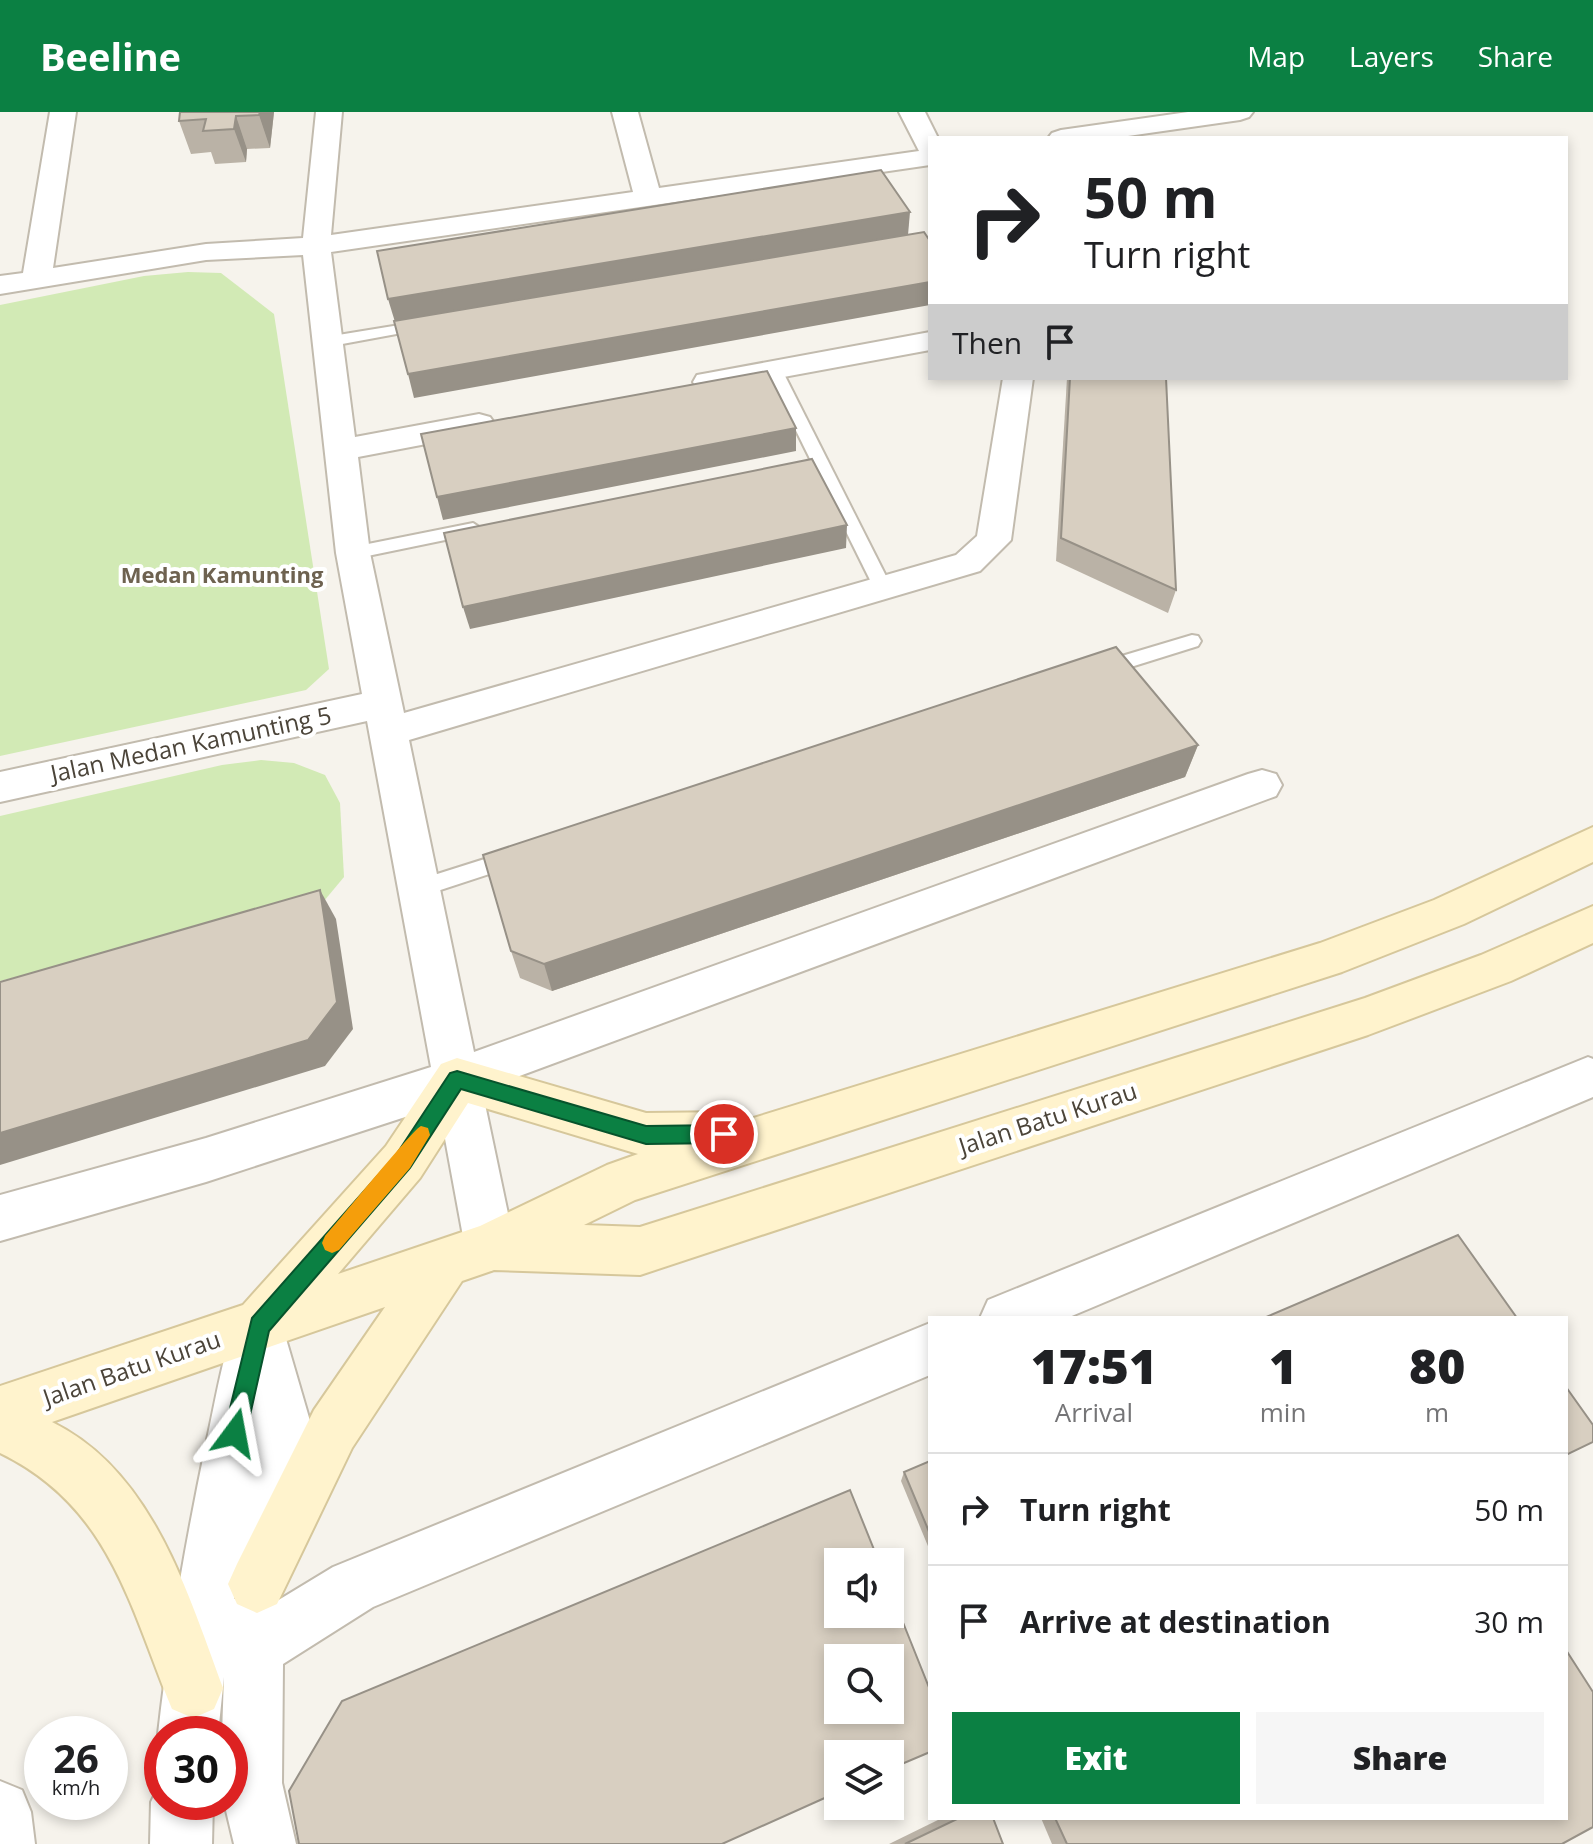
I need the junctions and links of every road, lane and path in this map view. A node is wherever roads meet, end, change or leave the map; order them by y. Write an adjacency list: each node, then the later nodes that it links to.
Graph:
1 (63, 112): 12 (street)
2 (329, 112): 11 (street)
3 (625, 112): 10 (street)
4 (912, 112): 8 (street)
5 (1240, 112): 6 (street)
6 (1174, 116): 7 (street)
7 (1071, 136)
8 (928, 144)
9 (928, 157): 10 (street)
10 (648, 198): 11 (street)
11 (316, 246): 12 (street); 16 (street)
12 (37, 277): 13 (street)
13 (0, 285)
14 (435, 324): 16 (lane)
15 (928, 341): 17 (street)
16 (326, 342): 21 (street)
17 (774, 370): 19 (street); 24 (lane)
18 (1018, 380): 24 (street, Jalan Medan Kamunting 5)
19 (681, 387)
20 (510, 418): 21 (street)
21 (339, 450): 23 (street)
22 (493, 525): 23 (lane)
23 (353, 553): 27 (street)
24 (883, 588): 27 (street, Jalan Medan Kamunting 5)
25 (1192, 641): 26 (lane)
26 (1086, 674)
27 (386, 717): 29 (street, Jalan Medan Kamunting 5); 32 (street)
28 (1262, 785): 34 (street)
29 (0, 787)
30 (1576, 852): 36 (main road, Jalan Batu Kurau)
31 (525, 854): 32 (lane)
32 (419, 888): 34 (street)
33 (1593, 924): 38 (main road, Jalan Batu Kurau)
34 (457, 1079): 36 (main road); 37 (street); 38 (street); 40 (main road)
35 (1590, 1081): 39 (street)
36 (776, 1134): 38 (main road, Jalan Batu Kurau)
37 (0, 1218)
38 (467, 1256): 40 (main road, Jalan Batu Kurau); 44 (main road)
39 (1011, 1316)
40 (259, 1326): 42 (main road, Jalan Batu Kurau); 44 (street); 46 (street)
41 (928, 1350): 45 (street)
42 (0, 1413)
43 (0, 1425): 46 (main road)
44 (257, 1584): 45 (street)
45 (254, 1649): 51 (street)
46 (191, 1711)
47 (0, 1812): 49 (street)
48 (182, 1820): 50 (street)
49 (4, 1844)
50 (181, 1844)
51 (265, 1844)

